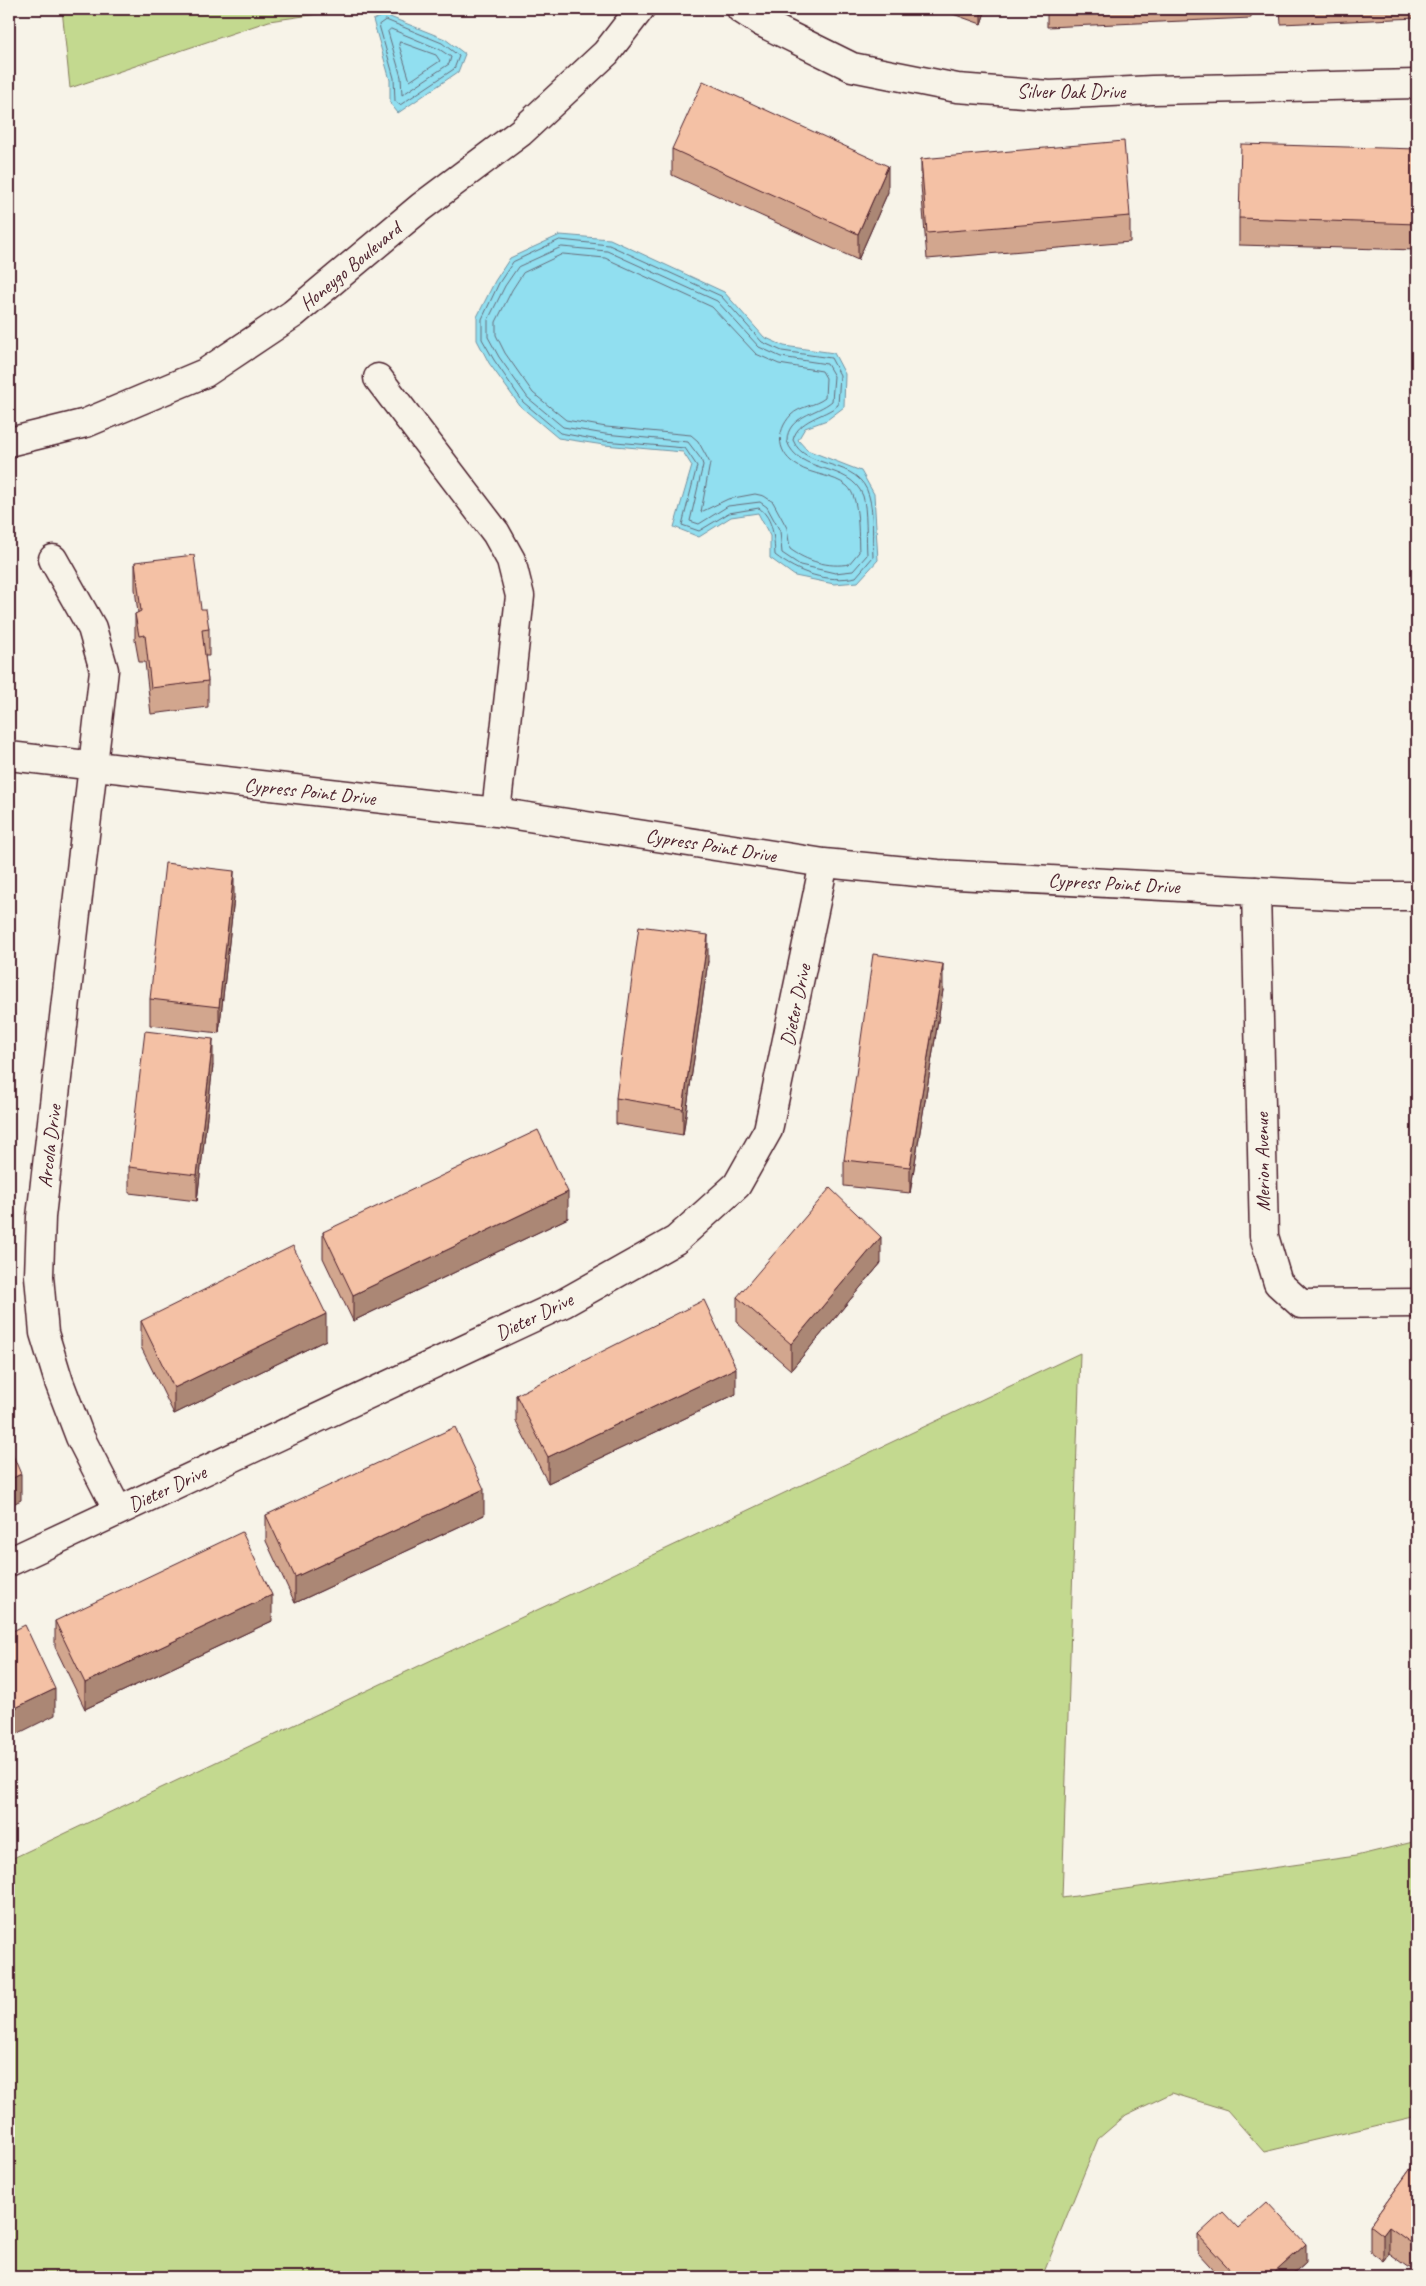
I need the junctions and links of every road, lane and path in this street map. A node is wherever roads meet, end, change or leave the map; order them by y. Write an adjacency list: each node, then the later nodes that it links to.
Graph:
1 (640, 9): 5 (street, Honeygo Boulevard)
2 (741, 9): 3 (street, Silver Oak Drive)
3 (1417, 84)
4 (378, 378): 9 (street)
5 (9, 442)
6 (53, 559): 8 (street, Arcola Drive)
7 (9, 756): 8 (street, Cypress Point Drive)
8 (94, 767): 9 (street, Cypress Point Drive); 14 (street, Arcola Drive)
9 (496, 812): 10 (street, Cypress Point Drive)
10 (824, 863): 11 (street, Cypress Point Drive); 14 (street, Dieter Drive)
11 (1256, 891): 12 (street, Cypress Point Drive); 13 (street, Merion Avenue)
12 (1417, 896)
13 (1417, 1302)
14 (118, 1512): 15 (street, Dieter Drive)
15 (9, 1562)

